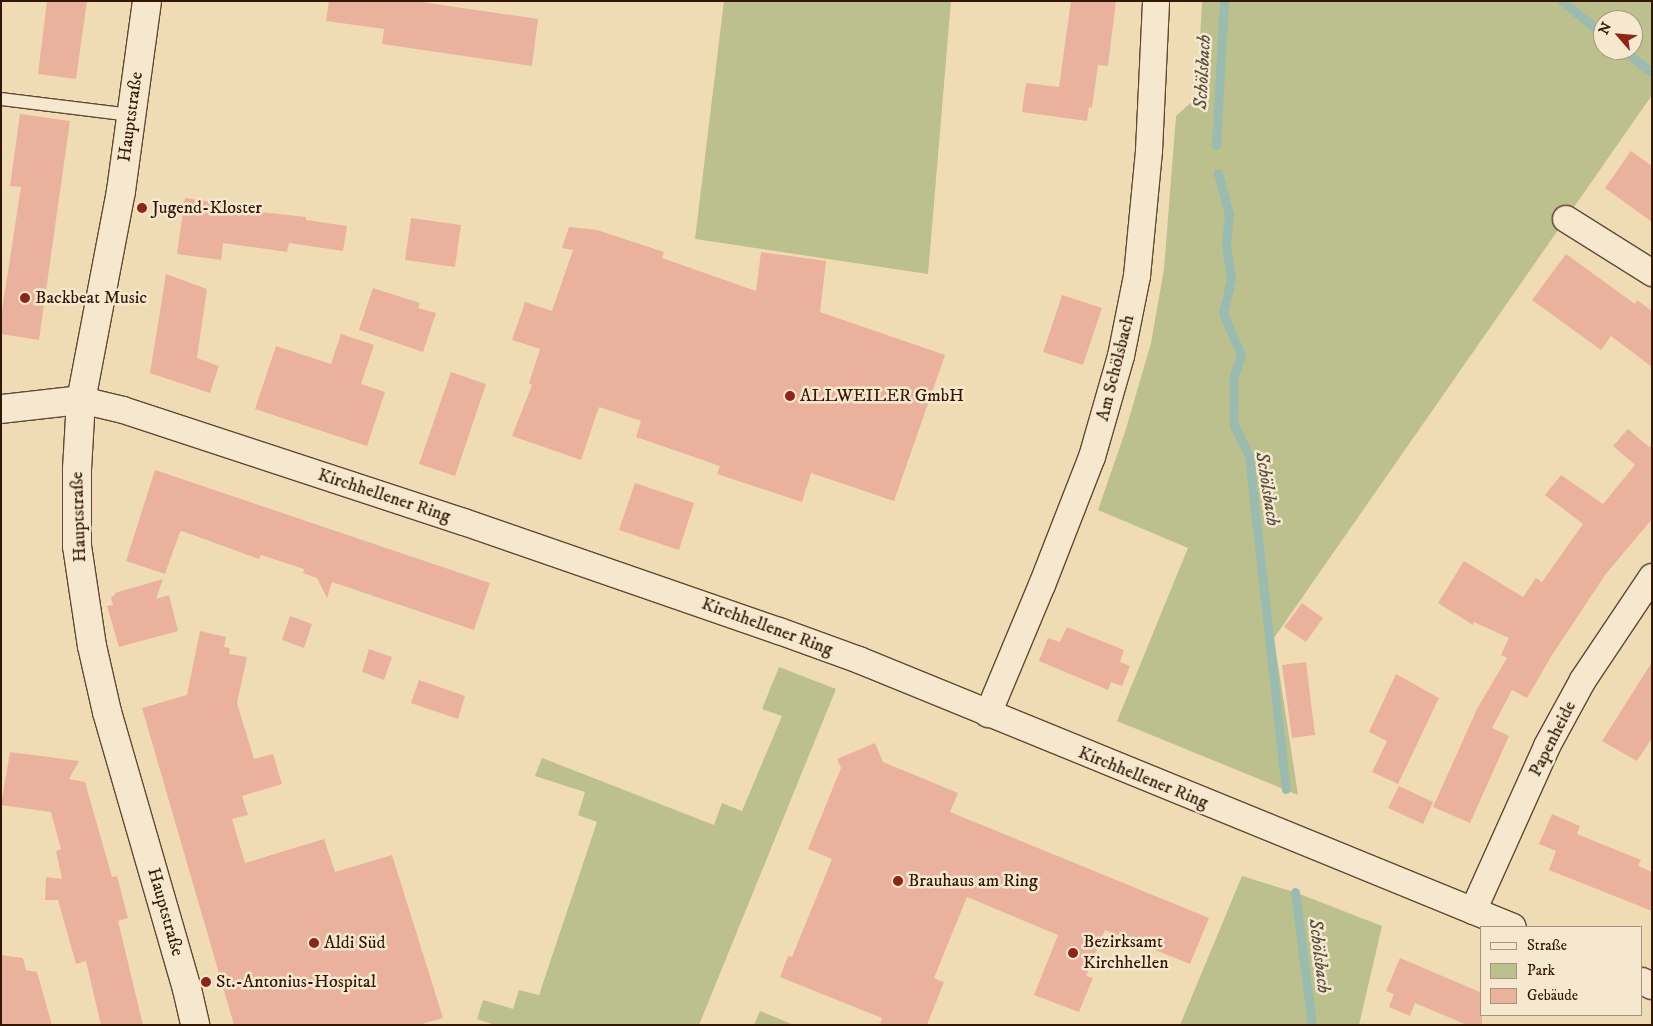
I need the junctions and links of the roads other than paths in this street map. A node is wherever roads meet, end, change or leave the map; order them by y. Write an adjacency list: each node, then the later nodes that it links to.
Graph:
1 (147, 1): 4 (street, Hauptstraße)
2 (1156, 1): 10 (street, Am Schölsbach)
3 (1, 99): 4 (lane)
4 (132, 115): 7 (street, Hauptstraße)
5 (1566, 219): 6 (street)
6 (1652, 273)
7 (81, 400): 8 (street, Kirchhellener Ring); 10 (street, Kirchhellener Ring); 13 (street, Hauptstraße)
8 (1, 409)
9 (1652, 578): 11 (street, Papenheide)
10 (988, 714): 11 (street, Kirchhellener Ring)
11 (1473, 910): 12 (street, Kirchhellener Ring)
12 (1511, 926)
13 (195, 1025)

